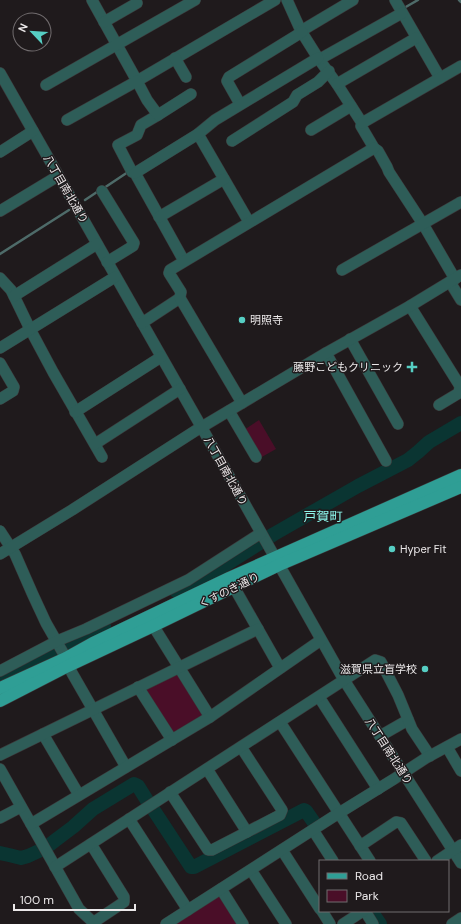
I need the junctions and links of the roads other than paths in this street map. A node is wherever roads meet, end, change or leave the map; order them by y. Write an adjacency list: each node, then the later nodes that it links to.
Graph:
1 (92, 0): 9 (street)
2 (195, 0): 12 (street)
3 (275, 0): 13 (street)
4 (287, 0): 10 (street)
5 (353, 0): 10 (street)
6 (396, 0): 8 (street)
7 (137, 3): 9 (street)
8 (402, 13): 11 (street); 14 (street)
9 (104, 22): 12 (street)
10 (301, 32): 14 (street); 24 (street)
11 (416, 38): 19 (street); 21 (street)
12 (117, 45): 20 (street); 22 (street)
13 (175, 58): 18 (street); 20 (street)
14 (319, 59): 16 (street); 24 (street)
15 (461, 66): 19 (street)
16 (329, 71): 21 (street); 32 (street)
17 (0, 73): 30 (street, 八丁目南北通り)
18 (186, 77)
19 (440, 78): 28 (street)
20 (137, 80): 26 (street); 27 (street)
21 (337, 84): 25 (street)
22 (46, 85)
23 (192, 94): 26 (street)
24 (240, 104): 31 (street)
25 (351, 106): 28 (street); 29 (street)
26 (158, 114): 35 (street)
27 (67, 120)
28 (362, 123): 33 (street)
29 (311, 130)
30 (33, 131): 34 (street); 36 (street, 八丁目南北通り)
31 (198, 134): 35 (street); 37 (street)
32 (232, 141)
33 (374, 148): 42 (street); 43 (street)
34 (0, 152)
35 (135, 173): 41 (street)
36 (58, 176): 40 (street); 44 (street, 八丁目南北通り)
37 (224, 179): 41 (street); 42 (street)
38 (102, 191): 46 (street)
39 (461, 202): 43 (street)
40 (0, 211)
41 (159, 218): 45 (street)
42 (249, 222): 45 (street)
43 (423, 224): 47 (street); 50 (street)
44 (97, 244): 46 (street, 八丁目南北通り); 51 (street)
45 (184, 261): 52 (street)
46 (107, 262): 48 (street, 八丁目南北通り)
47 (342, 270)
48 (115, 277): 55 (street, 八丁目南北通り); 56 (street)
49 (0, 278): 51 (street)
50 (455, 279): 53 (street); 54 (street)
51 (14, 296): 56 (street)
52 (180, 298): 55 (street); 64 (street)
53 (461, 300)
54 (410, 306): 57 (street); 65 (street)
55 (142, 323): 60 (street, 八丁目南北通り)
56 (30, 329): 58 (street); 67 (street)
57 (350, 339): 59 (street); 68 (street)
58 (0, 348)
59 (326, 353): 64 (street); 73 (street)
60 (161, 357): 62 (street, 八丁目南北通り); 67 (street)
61 (0, 363): 63 (street)
62 (180, 389): 69 (street, 八丁目南北通り); 70 (street)
63 (0, 400)
64 (242, 403): 66 (street)
65 (439, 405)
66 (229, 411): 69 (street); 72 (street)
67 (75, 412): 70 (street)
68 (398, 424)
69 (202, 428): 77 (street, 八丁目南北通り); 78 (street)
70 (95, 444): 71 (street)
71 (102, 457)
72 (256, 457)
73 (386, 461)
74 (461, 475): 80 (main road, くすのき通り)
75 (461, 487): 80 (main road, くすのき通り)
76 (0, 531): 78 (street)
77 (264, 537): 80 (street, 八丁目南北通り); 85 (street)
78 (11, 547): 79 (street); 85 (street)
79 (0, 554)
80 (277, 561): 81 (main road, くすのき通り); 84 (street, 八丁目南北通り)
81 (232, 582): 82 (main road, くすのき通り); 83 (street)
82 (150, 622): 85 (main road, くすのき通り); 86 (street)
83 (258, 629): 86 (street); 87 (street)
84 (321, 640): 87 (street); 89 (street, 八丁目南北通り)
85 (62, 652): 88 (street); 91 (main road, くすのき通り); 93 (main road, くすのき通り); 94 (street)
86 (179, 667): 90 (street); 95 (street)
87 (280, 668): 95 (street)
88 (0, 670)
89 (344, 680): 92 (street); 96 (street); 99 (street, 八丁目南北通り)
90 (138, 687): 94 (street); 101 (street)
91 (0, 688)
92 (319, 697): 97 (street); 111 (street)
93 (0, 701)
94 (92, 709): 98 (street); 106 (street)
95 (210, 717): 101 (street)
96 (408, 720): 99 (street); 105 (street)
97 (280, 722): 102 (street); 115 (street)
98 (43, 734): 104 (street); 113 (street)
99 (380, 736): 110 (street, 八丁目南北通り)
100 (461, 739): 103 (street)
101 (172, 740): 106 (street)
102 (241, 747): 108 (street); 120 (street)
103 (446, 747): 105 (street); 109 (street)
104 (0, 755)
105 (430, 756): 110 (street)
106 (126, 767): 113 (street)
107 (0, 769): 114 (street)
108 (207, 769): 112 (street); 120 (street)
109 (461, 771)
110 (403, 773): 111 (street); 123 (street, 八丁目南北通り)
111 (378, 789): 115 (street)
112 (170, 792): 117 (street); 120 (street)
113 (79, 795): 118 (street)
114 (21, 807): 116 (street); 118 (street)
115 (339, 813): 119 (street); 122 (street)
116 (0, 818)
117 (129, 819): 121 (street); 134 (street)
118 (31, 824): 130 (street)
119 (313, 830): 124 (street); 125 (street)
120 (247, 832)
121 (91, 844): 130 (street); 138 (street)
122 (360, 846): 126 (street); 127 (street)
123 (457, 848): 128 (street); 129 (street, 八丁目南北通り)
124 (282, 850): 131 (street); 133 (street)
125 (332, 860)
126 (369, 860)
127 (425, 860)
128 (438, 860)
129 (461, 863)
130 (55, 867): 138 (street)
131 (251, 870): 132 (street); 141 (street)
132 (221, 889): 134 (street); 140 (street)
133 (319, 907)
134 (188, 910): 139 (street)
135 (322, 912): 142 (street)
136 (362, 912): 143 (street)
137 (365, 912): 144 (street)
138 (95, 923)
139 (166, 924)
140 (243, 924)
141 (286, 924)
142 (330, 924)
143 (343, 924)
144 (373, 924)

